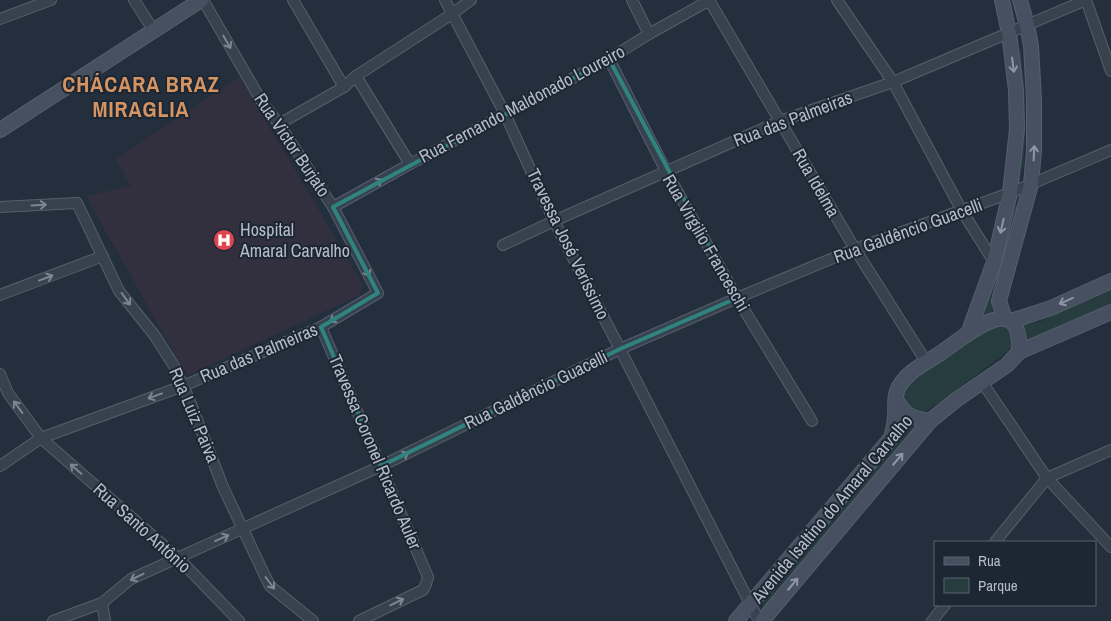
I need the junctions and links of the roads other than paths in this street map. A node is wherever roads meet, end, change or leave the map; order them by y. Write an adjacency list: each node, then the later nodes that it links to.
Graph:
1 (51, 0): 14 (street)
2 (134, 0): 16 (street)
3 (202, 0): 16 (main road); 26 (street, Rua Victor Burjato, one-way to 26)
4 (293, 0): 23 (street)
5 (445, 0): 13 (street, Travessa José Veríssimo)
6 (472, 0): 13 (street)
7 (632, 0): 18 (street)
8 (709, 0): 18 (street, Rua Fernando Maldonado Loureiro); 25 (street, Rua Idelma)
9 (837, 0): 22 (street)
10 (1002, 0): 17 (main road)
11 (1020, 0): 15 (main road)
12 (1086, 0): 15 (street, Rua das Palmeiras); 20 (street)
13 (452, 14): 21 (street); 24 (street, Travessa José Veríssimo)
14 (0, 19)
15 (1027, 25): 17 (street, Rua das Palmeiras); 31 (main road, one-way to 15)
16 (154, 31): 27 (main road)
17 (1009, 33): 22 (street, Rua das Palmeiras); 32 (main road, one-way to 32)
18 (649, 34): 19 (street, Rua Fernando Maldonado Loureiro)
19 (609, 59): 24 (street, Rua Fernando Maldonado Loureiro); 30 (street, Rua Virgilio Franceschi)
20 (1111, 71)
21 (356, 76): 23 (street); 29 (street)
22 (894, 82): 25 (street, Rua das Palmeiras); 35 (street)
23 (344, 87): 26 (street)
24 (505, 114): 29 (street, Rua Fernando Maldonado Loureiro); 36 (street, Travessa José Veríssimo)
25 (780, 121): 30 (street, Rua das Palmeiras); 38 (street, Rua Idelma)
26 (279, 124): 34 (street, Rua Victor Burjato)
27 (0, 130)
28 (1111, 150): 31 (street, Rua Galdêncio Guacelli)
29 (410, 164): 34 (street, Rua Fernando Maldonado Loureiro, one-way to 29)
30 (666, 171): 36 (street, Rua das Palmeiras); 44 (street, Rua Virgilio Franceschi)
31 (1031, 184): 32 (street, Rua Galdêncio Guacelli); 46 (main road)
32 (1010, 193): 35 (street, Rua Galdêncio Guacelli); 40 (main road, one-way to 40)
33 (0, 207): 39 (street, Rua Luiz Paiva, one-way to 39)
34 (333, 207): 42 (street, Rua Victor Burjato, one-way to 42)
35 (962, 211): 38 (street, Rua Galdêncio Guacelli); 40 (street)
36 (554, 221): 37 (street, Rua das Palmeiras); 49 (street, Travessa José Veríssimo)
37 (503, 245)
38 (855, 250): 44 (street, Rua Galdêncio Guacelli); 51 (street, Rua Idelma)
39 (103, 256): 43 (street, one-way to 39); 54 (street, Rua Luiz Paiva, one-way to 54)
40 (994, 262): 48 (main road)
41 (1111, 281): 46 (main road, Avenida Isaltino do Amaral Carvalho, one-way to 46)
42 (378, 293): 47 (street, Rua das Palmeiras, one-way to 47)
43 (0, 295)
44 (737, 298): 49 (street, Rua Galdêncio Guacelli); 57 (street, Rua Virgilio Franceschi)
45 (1111, 312): 50 (main road, Avenida Isaltino do Amaral Carvalho)
46 (1008, 320): 48 (main road, Avenida Isaltino do Amaral Carvalho); 50 (main road)
47 (321, 327): 54 (street, Rua das Palmeiras); 61 (street, Travessa Coronel Ricardo Auler)
48 (968, 334): 51 (main road, Avenida Isaltino do Amaral Carvalho)
49 (620, 349): 61 (street, Rua Galdêncio Guacelli, one-way to 49); 68 (street, Travessa José Veríssimo)
50 (1019, 352): 53 (main road, Avenida Isaltino do Amaral Carvalho)
51 (927, 363): 55 (main road, Avenida Isaltino do Amaral Carvalho)
52 (0, 374): 58 (street, Rua Santo Antônio, one-way to 52)
53 (982, 382): 56 (main road, Avenida Isaltino do Amaral Carvalho); 62 (street)
54 (183, 386): 58 (street, Rua das Palmeiras, one-way to 58); 63 (street, Rua Luiz Paiva)
55 (896, 400): 56 (main road); 68 (main road, Avenida Isaltino do Amaral Carvalho)
56 (930, 420): 76 (main road, Avenida Isaltino do Amaral Carvalho, one-way to 56)
57 (812, 421)
58 (41, 438): 60 (street, Rua das Palmeiras); 66 (street, Rua Santo Antônio, one-way to 58)
59 (1111, 450): 62 (street)
60 (0, 466)
61 (381, 466): 63 (street, Rua Galdêncio Guacelli); 74 (street, Travessa Coronel Ricardo Auler, one-way to 61)
62 (1047, 478): 64 (street); 65 (street)
63 (242, 529): 66 (street, Rua Galdêncio Guacelli, one-way to 63); 73 (street, Rua Luiz Paiva, one-way to 73)
64 (996, 541)
65 (1111, 548)
66 (178, 558): 67 (street, Rua Galdêncio Guacelli, one-way to 67); 72 (street, Rua Santo Antônio)
67 (102, 603): 70 (street, Rua Galdêncio Guacelli); 71 (street)
68 (750, 604): 75 (main road, Avenida Isaltino do Amaral Carvalho); 76 (street, Travessa José Veríssimo)
69 (944, 606): 77 (street)
70 (53, 621)
71 (105, 621)
72 (239, 621)
73 (313, 621)
74 (359, 621)
75 (736, 621)
76 (760, 621)
77 (932, 621)

